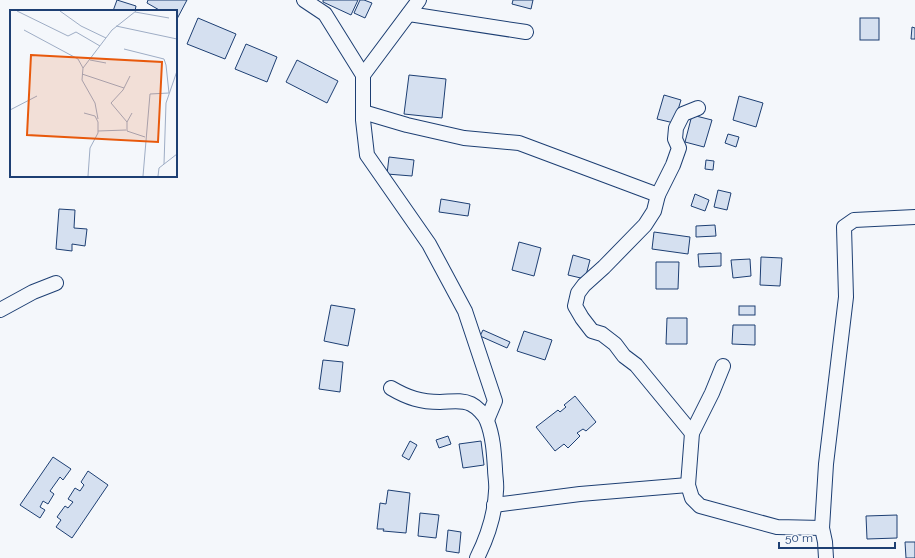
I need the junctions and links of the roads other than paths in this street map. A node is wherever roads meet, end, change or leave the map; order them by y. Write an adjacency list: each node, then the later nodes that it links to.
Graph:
1 (304, 0): 5 (street)
2 (419, 0): 3 (street)
3 (409, 14): 4 (street); 5 (street)
4 (526, 32)
5 (363, 75): 7 (street)
6 (698, 108): 8 (street)
7 (362, 112): 8 (street); 14 (street)
8 (658, 195): 15 (street)
9 (915, 217): 18 (street)
10 (56, 283): 11 (street)
11 (0, 310)
12 (723, 366): 15 (street)
13 (391, 388): 14 (street)
14 (487, 420): 17 (street)
15 (692, 433): 16 (street)
16 (688, 485): 17 (street); 18 (street)
17 (494, 505): 19 (street)
18 (822, 528): 20 (street)
19 (476, 558)
20 (826, 558)

